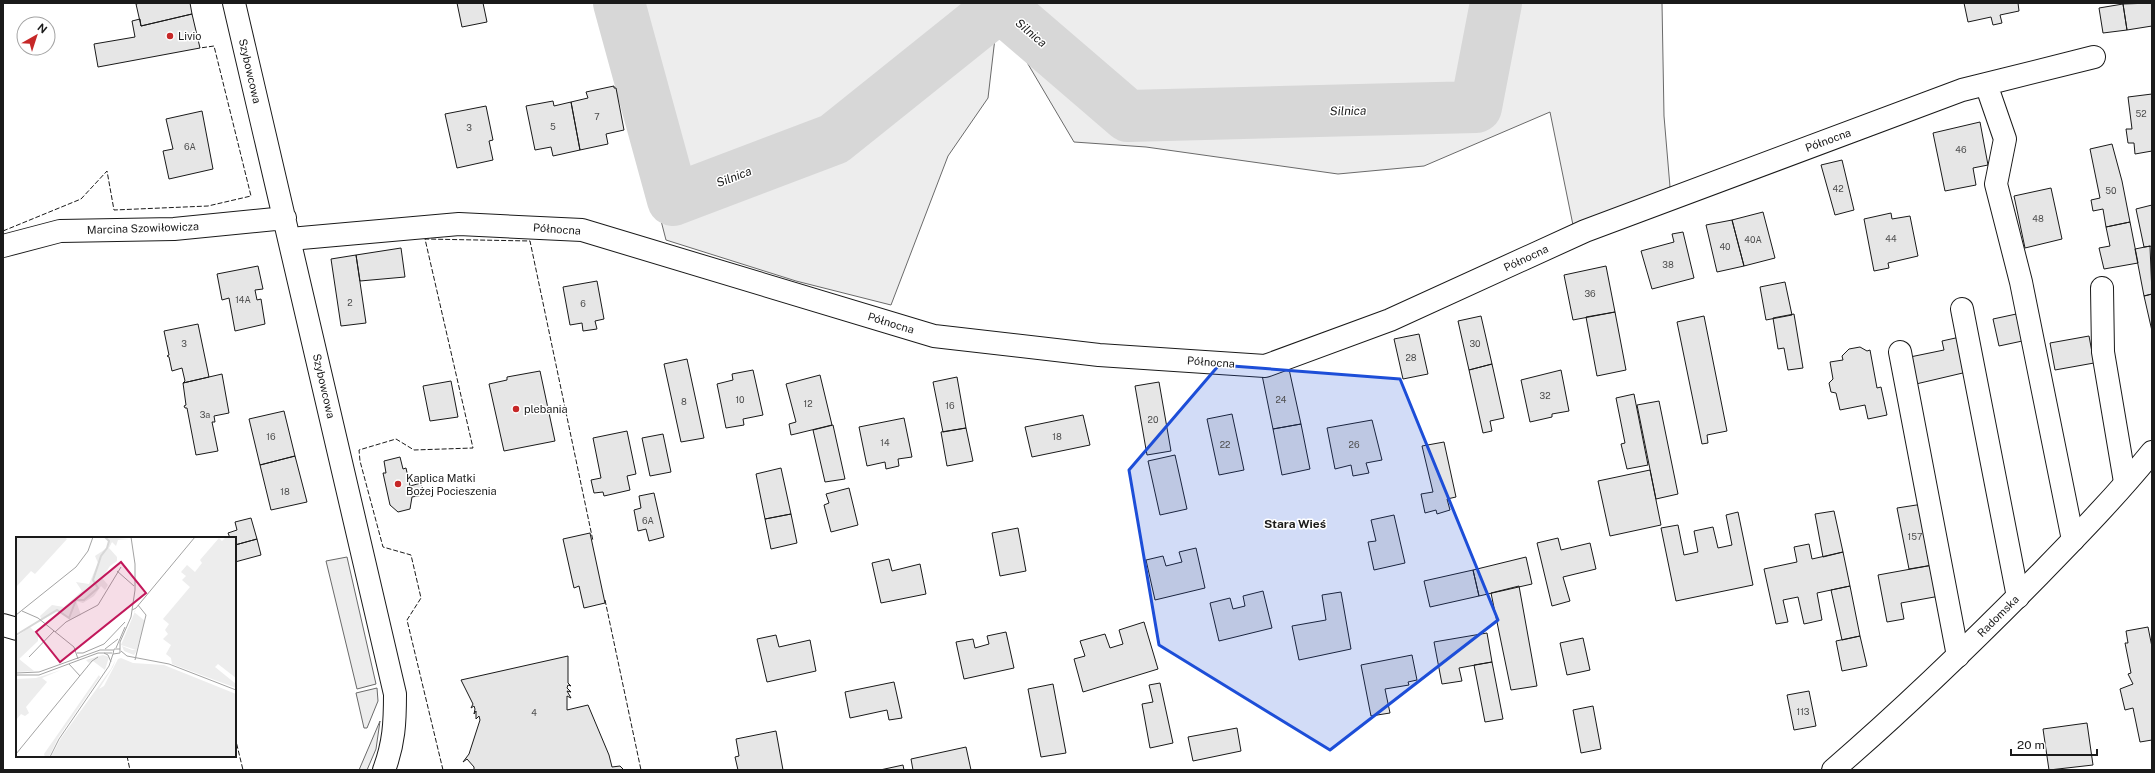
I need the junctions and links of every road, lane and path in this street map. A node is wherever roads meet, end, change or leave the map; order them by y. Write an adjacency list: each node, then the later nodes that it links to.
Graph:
1 (234, 3): 4 (street, Szybowcowa)
2 (2094, 57): 3 (street, Północna)
3 (1986, 84): 4 (street, Północna); 11 (street)
4 (288, 229): 5 (street, Marcina Szowiłowicza); 16 (street, Szybowcowa)
5 (3, 246)
6 (2102, 288): 10 (street)
7 (1962, 309): 12 (street)
8 (1900, 352): 15 (street)
9 (2152, 452): 10 (street, Radomska)
10 (2125, 482): 11 (street, Radomska)
11 (2073, 540): 12 (street, Radomska)
12 (2018, 596): 15 (street, Radomska)
13 (3, 625): 14 (street)
14 (16, 629)
15 (1958, 656): 17 (street, Radomska)
16 (384, 770)
17 (1833, 770)

